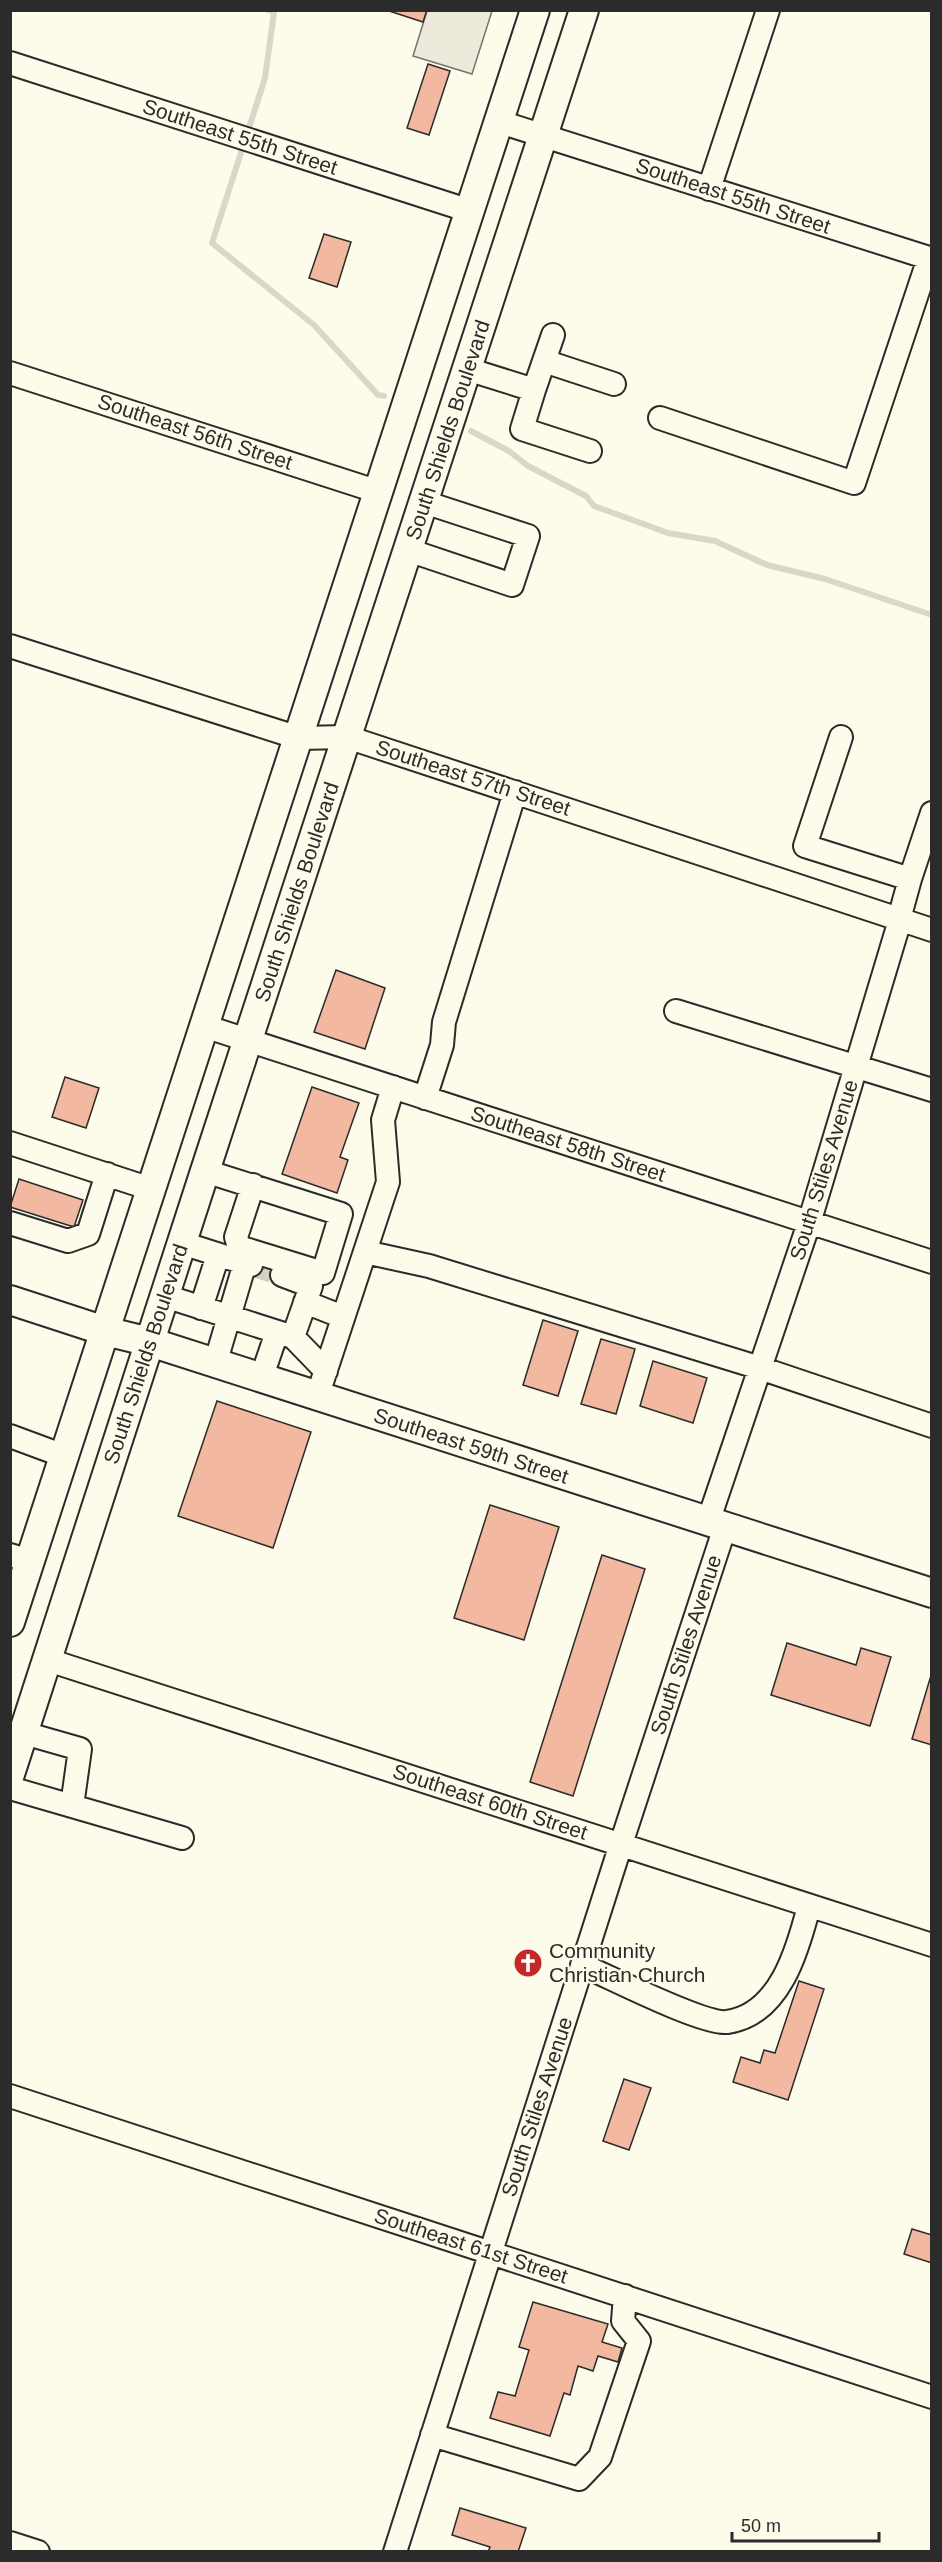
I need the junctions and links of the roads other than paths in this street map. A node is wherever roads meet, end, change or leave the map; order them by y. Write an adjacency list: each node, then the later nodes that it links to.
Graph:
1 (535, 10): 5 (main road)
2 (584, 10): 6 (main road, South Shields Boulevard)
3 (768, 10): 7 (street)
4 (10, 63): 8 (street, Southeast 55th Street)
5 (500, 122): 6 (street, Southeast 55th Street); 8 (main road)
6 (543, 136): 7 (street, Southeast 55th Street); 12 (main road, South Shields Boulevard)
7 (709, 189): 9 (street, Southeast 55th Street)
8 (470, 211): 18 (main road)
9 (930, 259): 16 (street)
10 (553, 335): 11 (street)
11 (544, 361): 14 (street); 15 (street)
12 (468, 369): 15 (street); 19 (main road, South Shields Boulevard)
13 (10, 373): 18 (street, Southeast 56th Street)
14 (614, 384)
15 (534, 390): 17 (street)
16 (660, 418)
17 (590, 452)
18 (379, 492): 24 (main road)
19 (424, 502): 20 (main road, South Shields Boulevard); 20 (street)
20 (408, 550): 22 (main road, South Shields Boulevard)
21 (10, 646): 24 (street, Southeast 57th Street)
22 (347, 737): 24 (street, Southeast 57th Street); 25 (street, Southeast 57th Street); 34 (main road, South Shields Boulevard)
23 (842, 737): 27 (street)
24 (299, 738): 33 (main road)
25 (515, 792): 29 (street, Southeast 57th Street); 38 (street)
26 (932, 813): 28 (street, South Stiles Avenue)
27 (816, 850): 28 (street); 29 (street)
28 (910, 879): 30 (street, South Stiles Avenue)
29 (804, 887): 30 (street, Southeast 57th Street)
30 (900, 919): 31 (street, Southeast 57th Street); 35 (street, South Stiles Avenue)
31 (932, 930)
32 (676, 1011): 35 (street)
33 (204, 1026): 34 (street, Southeast 58th Street); 43 (main road)
34 (248, 1040): 36 (street, Southeast 58th Street); 40 (main road, South Shields Boulevard)
35 (856, 1067): 37 (street); 45 (street, South Stiles Avenue)
36 (393, 1087): 38 (street, Southeast 58th Street); 47 (street)
37 (932, 1090)
38 (425, 1098): 45 (street, Southeast 58th Street)
39 (10, 1143): 41 (street)
40 (205, 1171): 42 (street); 46 (main road, South Shields Boulevard)
41 (107, 1174): 43 (street); 44 (street)
42 (253, 1185): 42 (street)
43 (151, 1189): 57 (main road)
44 (10, 1223)
45 (809, 1223): 49 (street, Southeast 58th Street); 61 (street, South Stiles Avenue)
46 (182, 1243): 48 (street); 51 (main road, South Shields Boulevard)
47 (365, 1252): 56 (street); 61 (street)
48 (218, 1255): 54 (street); 55 (street)
49 (932, 1262)
50 (279, 1274): 53 (street)
51 (165, 1296): 54 (street); 59 (main road, South Shields Boulevard)
52 (10, 1300): 57 (main road, Southeast 59th Street)
53 (305, 1302): 56 (street); 58 (street)
54 (201, 1308): 55 (street)
55 (228, 1317): 58 (street); 60 (street)
56 (343, 1317): 63 (street)
57 (105, 1330): 59 (main road, Southeast 59th Street); 66 (main road)
58 (285, 1335): 62 (street); 63 (street)
59 (150, 1342): 60 (main road, Southeast 59th Street); 71 (main road, South Shields Boulevard)
60 (215, 1364): 62 (main road, Southeast 59th Street)
61 (760, 1368): 64 (street); 67 (street, South Stiles Avenue)
62 (261, 1379): 63 (main road, Southeast 59th Street)
63 (321, 1384): 67 (main road, Southeast 59th Street)
64 (932, 1426)
65 (10, 1436): 66 (street)
66 (64, 1456): 68 (main road)
67 (716, 1525): 69 (main road, Southeast 59th Street); 77 (street, South Stiles Avenue)
68 (20, 1558): 70 (main road)
69 (932, 1593)
70 (10, 1622)
71 (48, 1660): 72 (main road, South Shields Boulevard); 77 (street, Southeast 60th Street)
72 (24, 1733): 73 (main road, South Shields Boulevard); 75 (street)
73 (10, 1774)
74 (10, 1788): 75 (street)
75 (72, 1806): 76 (street)
76 (182, 1838)
77 (621, 1844): 78 (street, Southeast 60th Street); 80 (street, South Stiles Avenue)
78 (809, 1906): 79 (street, Southeast 60th Street); 80 (street)
79 (932, 1945)
80 (582, 1965): 82 (street, South Stiles Avenue)
81 (10, 2096): 82 (street, Southeast 61st Street)
82 (491, 2252): 83 (street, Southeast 61st Street); 85 (street, South Stiles Avenue)
83 (625, 2296): 84 (street, Southeast 61st Street); 85 (street)
84 (932, 2397)
85 (432, 2435): 88 (street, South Stiles Avenue)
86 (10, 2543): 87 (street)
87 (38, 2552)
88 (395, 2552)

